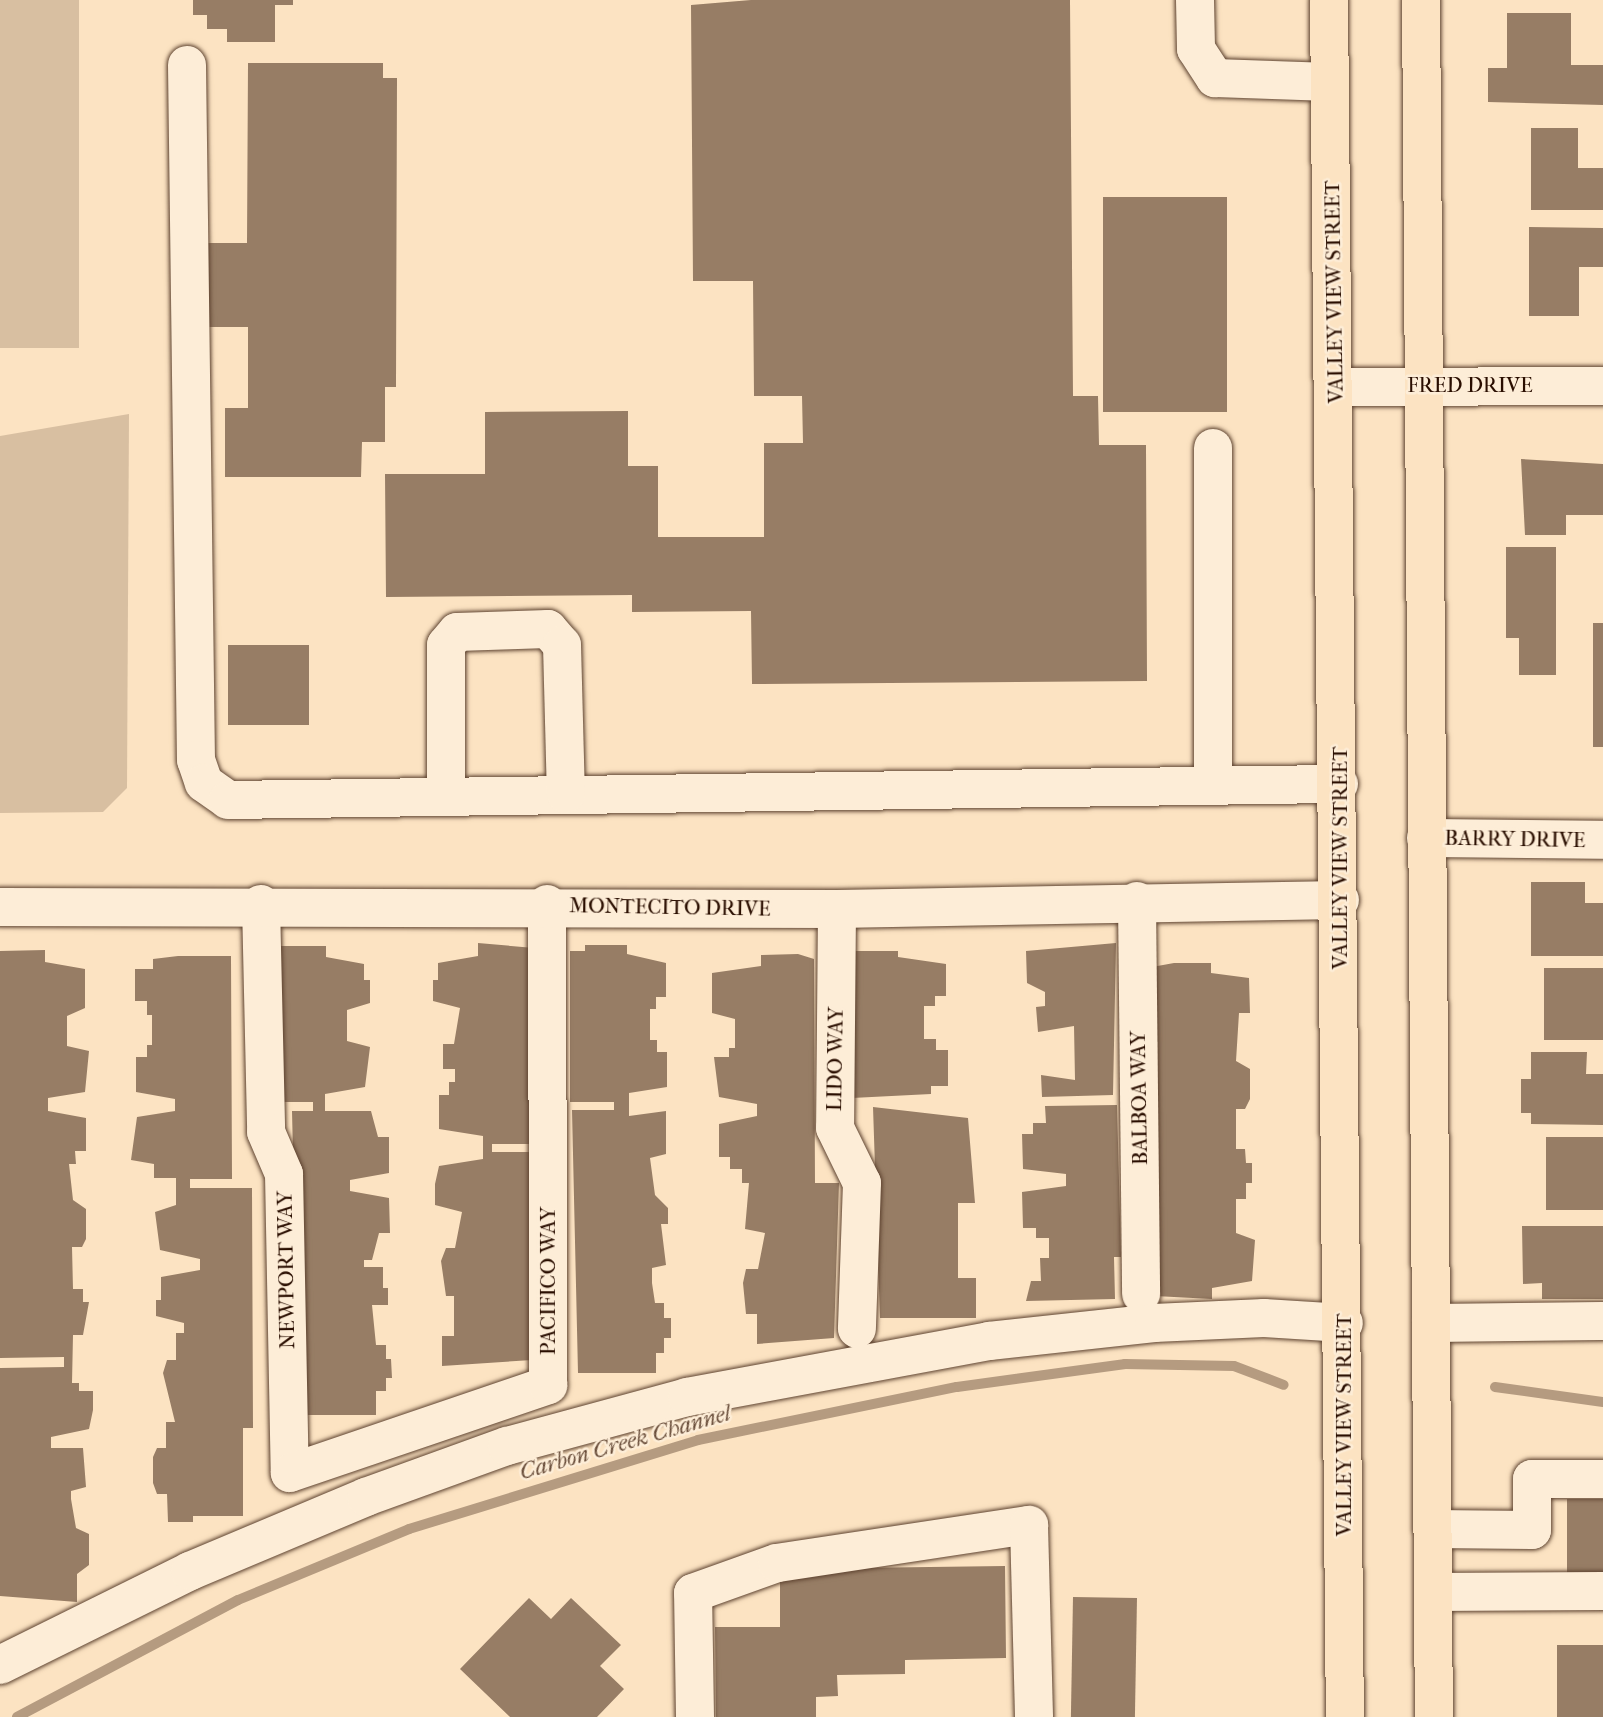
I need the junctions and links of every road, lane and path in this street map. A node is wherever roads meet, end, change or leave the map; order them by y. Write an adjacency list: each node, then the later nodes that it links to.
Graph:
1 (1195, 0): 5 (street)
2 (1329, 0): 5 (main road, VALLEY VIEW STREET)
3 (1422, 0): 6 (main road)
4 (187, 65): 13 (street)
5 (1330, 82): 8 (main road, VALLEY VIEW STREET)
6 (1422, 385): 7 (street, FRED DRIVE); 8 (street, FRED DRIVE); 14 (main road)
7 (1603, 386)
8 (1336, 387): 11 (main road, VALLEY VIEW STREET)
9 (1213, 448): 10 (street)
10 (1213, 781): 11 (street); 12 (street)
11 (1339, 784): 16 (main road, VALLEY VIEW STREET)
12 (566, 794): 13 (street); 13 (street)
13 (446, 796)
14 (1426, 838): 15 (street, BARRY DRIVE); 25 (main road)
15 (1603, 840)
16 (1340, 900): 17 (street, MONTECITO DRIVE); 24 (main road, VALLEY VIEW STREET)
17 (1137, 901): 21 (street, MONTECITO DRIVE); 22 (street, BALBOA WAY)
18 (261, 904): 19 (street, MONTECITO DRIVE); 20 (street, MONTECITO DRIVE); 27 (street, NEWPORT WAY)
19 (547, 904): 21 (street, MONTECITO DRIVE); 27 (street, PACIFICO WAY)
20 (0, 907)
21 (837, 909): 26 (street, LIDO WAY)
22 (1141, 1294)
23 (1603, 1321): 25 (street)
24 (1344, 1323): 32 (street); 35 (main road, VALLEY VIEW STREET)
25 (1431, 1323): 29 (main road)
26 (858, 1329)
27 (290, 1473)
28 (1603, 1479): 29 (street)
29 (1433, 1529): 31 (main road)
30 (1603, 1591): 31 (street)
31 (1433, 1592): 36 (main road)
32 (0, 1665)
33 (695, 1717): 34 (street)
34 (1034, 1717)
35 (1345, 1717)
36 (1434, 1717)

